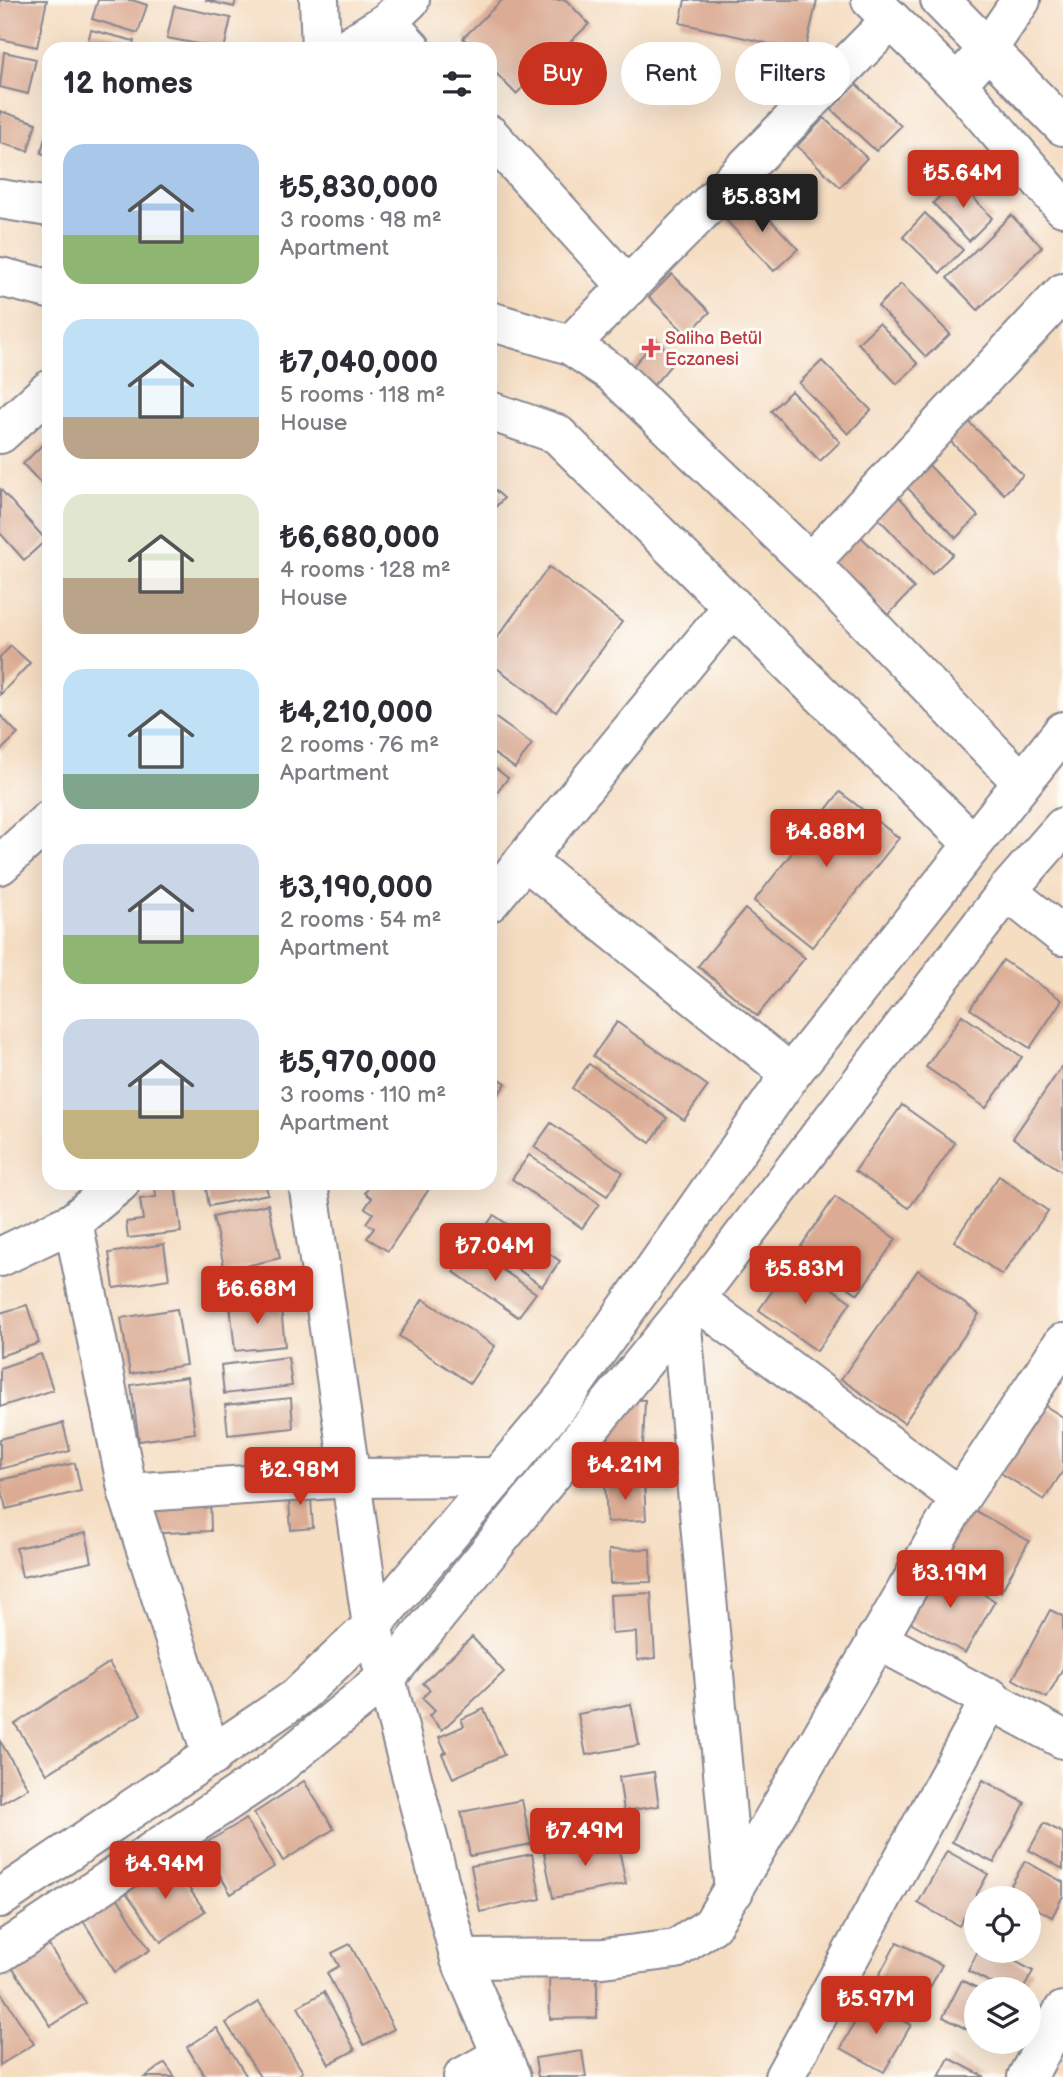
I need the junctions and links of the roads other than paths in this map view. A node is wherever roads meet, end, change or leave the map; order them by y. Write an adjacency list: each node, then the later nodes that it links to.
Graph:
1 (319, 0): 6 (street)
2 (940, 0): 8 (street)
3 (1021, 0): 8 (street)
4 (881, 10): 9 (street); 17 (street)
5 (403, 24): 7 (street)
6 (321, 42)
7 (361, 42)
8 (988, 49): 9 (street); 10 (street)
9 (957, 84): 14 (street)
10 (1063, 126)
11 (497, 143): 17 (street)
12 (0, 199): 13 (street)
13 (42, 206)
14 (1063, 207)
15 (0, 277): 16 (street)
16 (42, 287)
17 (628, 287): 20 (street)
18 (1063, 293): 24 (street)
19 (497, 323): 20 (street)
20 (570, 345): 24 (street)
21 (42, 396): 23 (street)
22 (497, 413): 25 (street)
23 (0, 434)
24 (810, 563): 27 (street)
25 (733, 606): 30 (street); 31 (street)
26 (1063, 732): 27 (street)
27 (1021, 781): 30 (street)
28 (42, 826): 32 (street)
29 (1063, 827): 33 (street)
30 (972, 843): 36 (street)
31 (524, 860): 34 (street); 36 (street)
32 (0, 865)
33 (1007, 891): 35 (street); 41 (street)
34 (497, 893)
35 (1063, 936)
36 (791, 1074): 43 (street)
37 (112, 1190): 39 (street)
38 (308, 1190): 44 (street)
39 (73, 1222): 40 (street); 45 (street)
40 (0, 1257)
41 (688, 1308): 46 (street); 49 (street); 53 (street)
42 (1063, 1343): 46 (street)
43 (498, 1476): 44 (street); 47 (street)
44 (349, 1478): 45 (street); 47 (street)
45 (128, 1493): 52 (street)
46 (960, 1498): 48 (street)
47 (372, 1626): 49 (street); 52 (street)
48 (876, 1639): 50 (street); 53 (street)
49 (386, 1678): 55 (street); 56 (street)
50 (990, 1698): 51 (street); 60 (street)
51 (1063, 1739)
52 (212, 1757): 54 (street)
53 (734, 1891): 56 (street)
54 (0, 1898)
55 (0, 1953)
56 (460, 1959): 58 (street)
57 (1063, 2011): 61 (street)
58 (506, 2066): 59 (street)
59 (463, 2077)
60 (784, 2077)
61 (1027, 2077)

